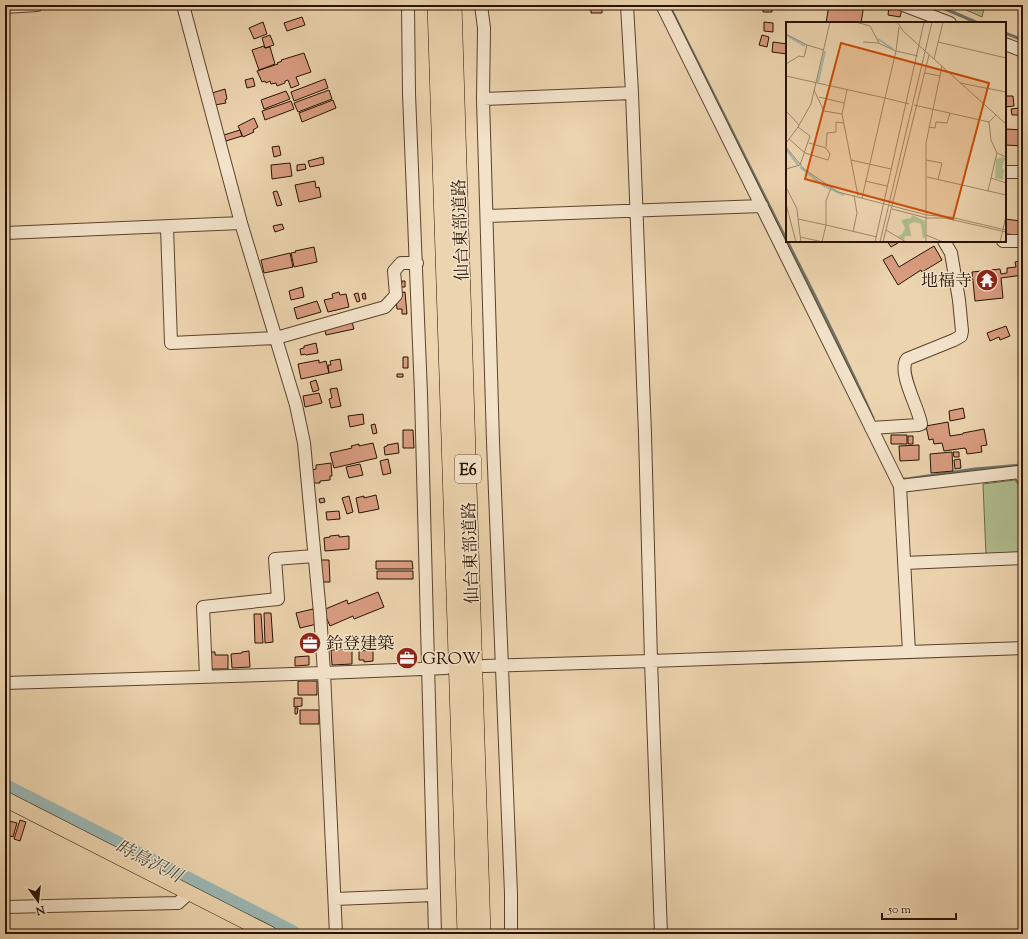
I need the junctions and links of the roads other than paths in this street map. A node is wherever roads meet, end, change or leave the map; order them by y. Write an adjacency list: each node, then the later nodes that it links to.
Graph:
1 (37, 5): 10 (street)
2 (183, 5): 21 (street)
3 (408, 5): 27 (street)
4 (436, 5): 53 (highway, 仙台東部道路 / E6)
5 (453, 5): 54 (highway, 仙台東部道路 / E6)
6 (482, 5): 15 (street)
7 (627, 5): 14 (street)
8 (662, 5): 18 (street)
9 (903, 5): 11 (street)
10 (5, 7)
11 (947, 22)
12 (1006, 44): 13 (street)
13 (1023, 51)
14 (632, 94): 15 (street); 19 (street)
15 (483, 99): 20 (street)
16 (1006, 172): 17 (street)
17 (1023, 172)
18 (762, 206): 19 (street); 29 (street)
19 (636, 211): 20 (street); 37 (street)
20 (487, 216): 39 (street)
21 (241, 224): 22 (street); 28 (street)
22 (167, 226): 23 (street); 28 (street)
23 (5, 233)
24 (1006, 241): 25 (street)
25 (1023, 241)
26 (945, 242): 29 (street)
27 (416, 263): 28 (street); 40 (street)
28 (276, 338): 32 (street)
29 (871, 428): 31 (street)
30 (1023, 478): 31 (street)
31 (900, 486): 34 (street)
32 (314, 556): 42 (street); 43 (street)
33 (1023, 558): 34 (street)
34 (904, 563): 36 (street)
35 (1023, 648): 36 (street)
36 (909, 652): 37 (street)
37 (651, 661): 39 (street); 56 (street)
38 (484, 666): 39 (street)
39 (502, 666): 55 (street)
40 (428, 668): 41 (street); 42 (street); 47 (street)
41 (446, 668)
42 (324, 673): 43 (street); 48 (street)
43 (206, 676): 44 (street)
44 (5, 683)
45 (5, 799): 46 (main road)
46 (189, 893): 49 (street); 50 (main road)
47 (434, 895): 48 (street); 52 (street)
48 (335, 899): 51 (street)
49 (5, 907)
50 (270, 934)
51 (336, 934)
52 (435, 934)
53 (466, 934)
54 (482, 934)
55 (511, 934)
56 (661, 934)

